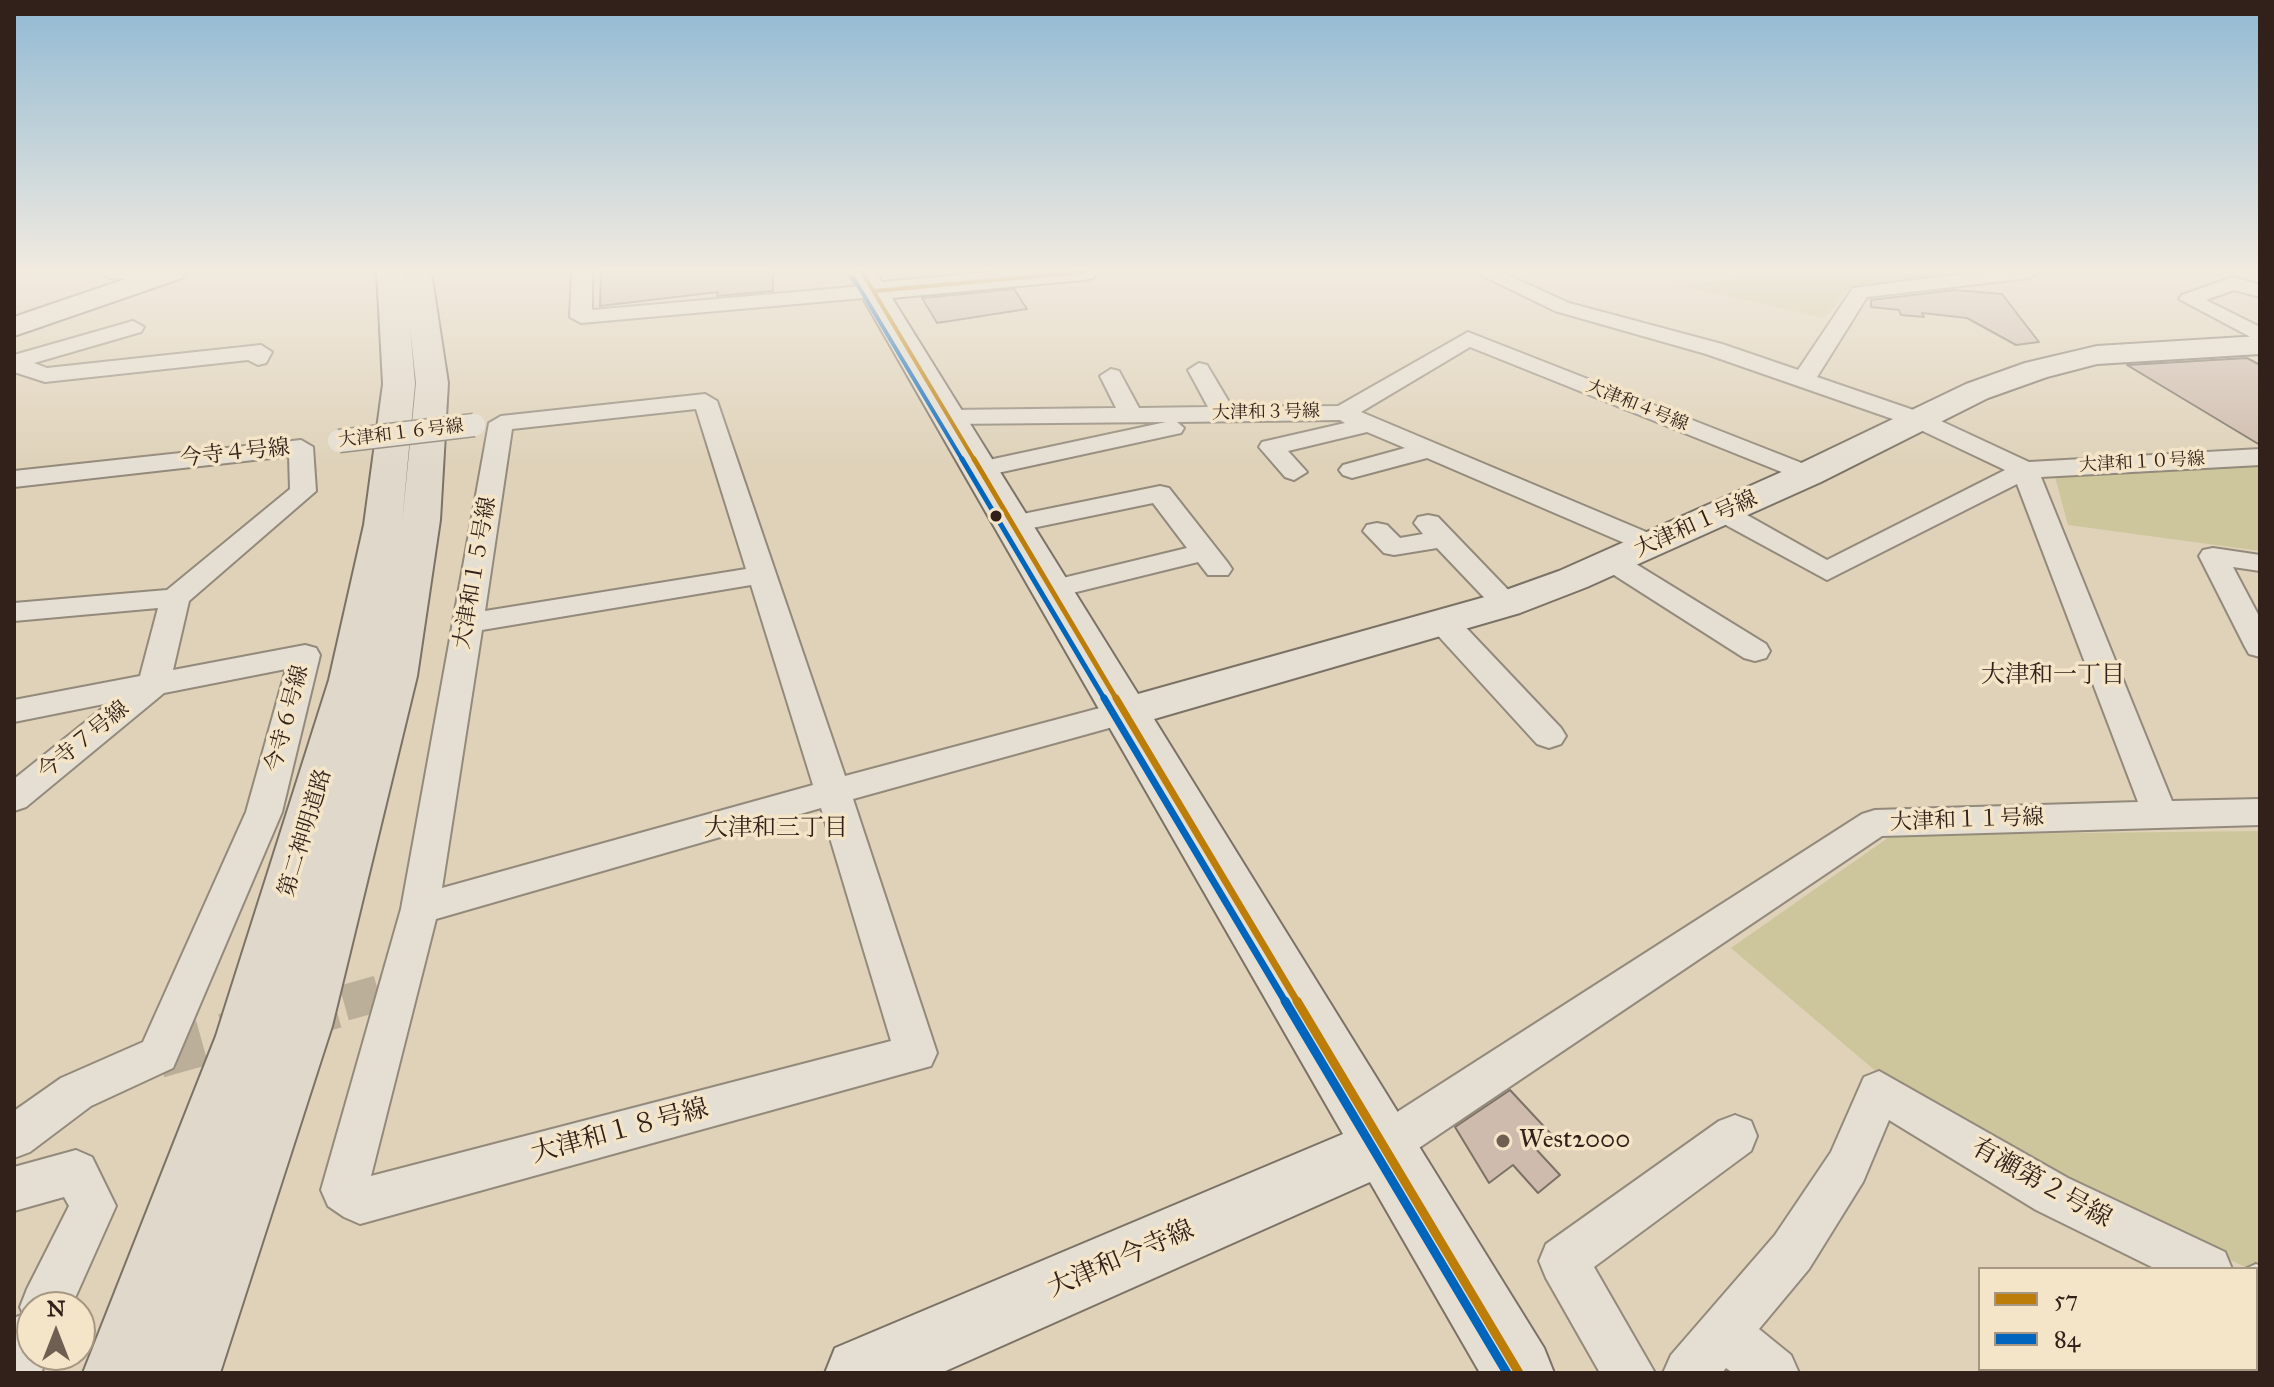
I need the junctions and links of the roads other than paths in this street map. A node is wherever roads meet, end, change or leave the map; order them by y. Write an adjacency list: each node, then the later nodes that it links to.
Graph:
1 (101, 337): 9 (street)
2 (396, 337): 61 (highway, 第二神明道路)
3 (426, 337): 62 (highway, 第二神明道路)
4 (900, 337): 17 (street)
5 (1670, 337): 12 (street)
6 (1831, 337): 12 (street)
7 (2260, 345): 18 (street, 大津和１号線)
8 (258, 358): 9 (street)
9 (14, 363)
10 (1199, 370): 15 (street)
11 (1111, 376): 16 (street)
12 (1804, 379): 18 (street)
13 (1343, 413): 15 (street, 大津和３号線); 20 (street, 大津和３号線); 28 (street, 大津和４号線)
14 (1182, 414): 15 (street, 大津和３号線); 16 (street, 大津和３号線); 24 (street)
15 (1224, 414)
16 (1131, 415): 17 (street, 大津和３号線)
17 (948, 417): 24 (street)
18 (1919, 420): 26 (street); 28 (street, 大津和１号線)
19 (488, 424): 21 (street, 大津和１６号線, bridge); 36 (street); 42 (street, 大津和１５号線)
20 (1366, 425): 22 (street, 大津和３号線); 27 (street)
21 (301, 447): 29 (street, 今寺４号線); 38 (street, 今寺４号線)
22 (1427, 450): 25 (street); 33 (street, 大津和３号線)
23 (2260, 457): 26 (street, 大津和１０号線)
24 (979, 469): 31 (street)
25 (1352, 470)
26 (2025, 470): 30 (street); 52 (street)
27 (1294, 472)
28 (1808, 474): 30 (street, 大津和１号線)
29 (14, 479)
30 (1722, 512): 33 (street, 大津和１号線)
31 (1013, 524): 37 (street); 37 (street)
32 (1377, 531): 39 (street)
33 (1653, 545): 34 (street, 大津和１号線)
34 (1613, 562): 39 (street, 大津和１号線); 44 (street)
35 (2260, 563): 43 (street)
36 (762, 575): 42 (street); 49 (street)
37 (1052, 589): 47 (street)
38 (175, 598): 40 (street); 45 (street)
39 (1506, 604): 41 (street, 大津和１号線)
40 (14, 612)
41 (1443, 622): 47 (street, 大津和１号線); 48 (street)
42 (467, 623): 53 (street, 大津和１５号線)
43 (2260, 647)
44 (1755, 651)
45 (154, 684): 46 (street, 今寺６号線); 50 (street, 今寺７号線); 55 (street, 今寺６号線)
46 (14, 711)
47 (1126, 712): 49 (street); 56 (street)
48 (1549, 736)
49 (833, 792): 53 (street); 53 (street, 大津和１８号線)
50 (14, 798)
51 (2260, 812): 52 (street, 大津和１１号線)
52 (2160, 815): 56 (street, 大津和１１号線)
53 (420, 909)
54 (1735, 1136): 65 (street)
55 (14, 1137)
56 (1382, 1147): 63 (street, 大津和今寺線); 64 (street)
57 (14, 1189): 59 (street)
58 (2204, 1267): 60 (street, 有瀬第２号線)
59 (53, 1291)
60 (1723, 1333): 66 (street); 67 (street)
61 (118, 1373)
62 (185, 1373)
63 (860, 1373)
64 (1519, 1373)
65 (1629, 1373)
66 (1689, 1373)
67 (1773, 1373)

